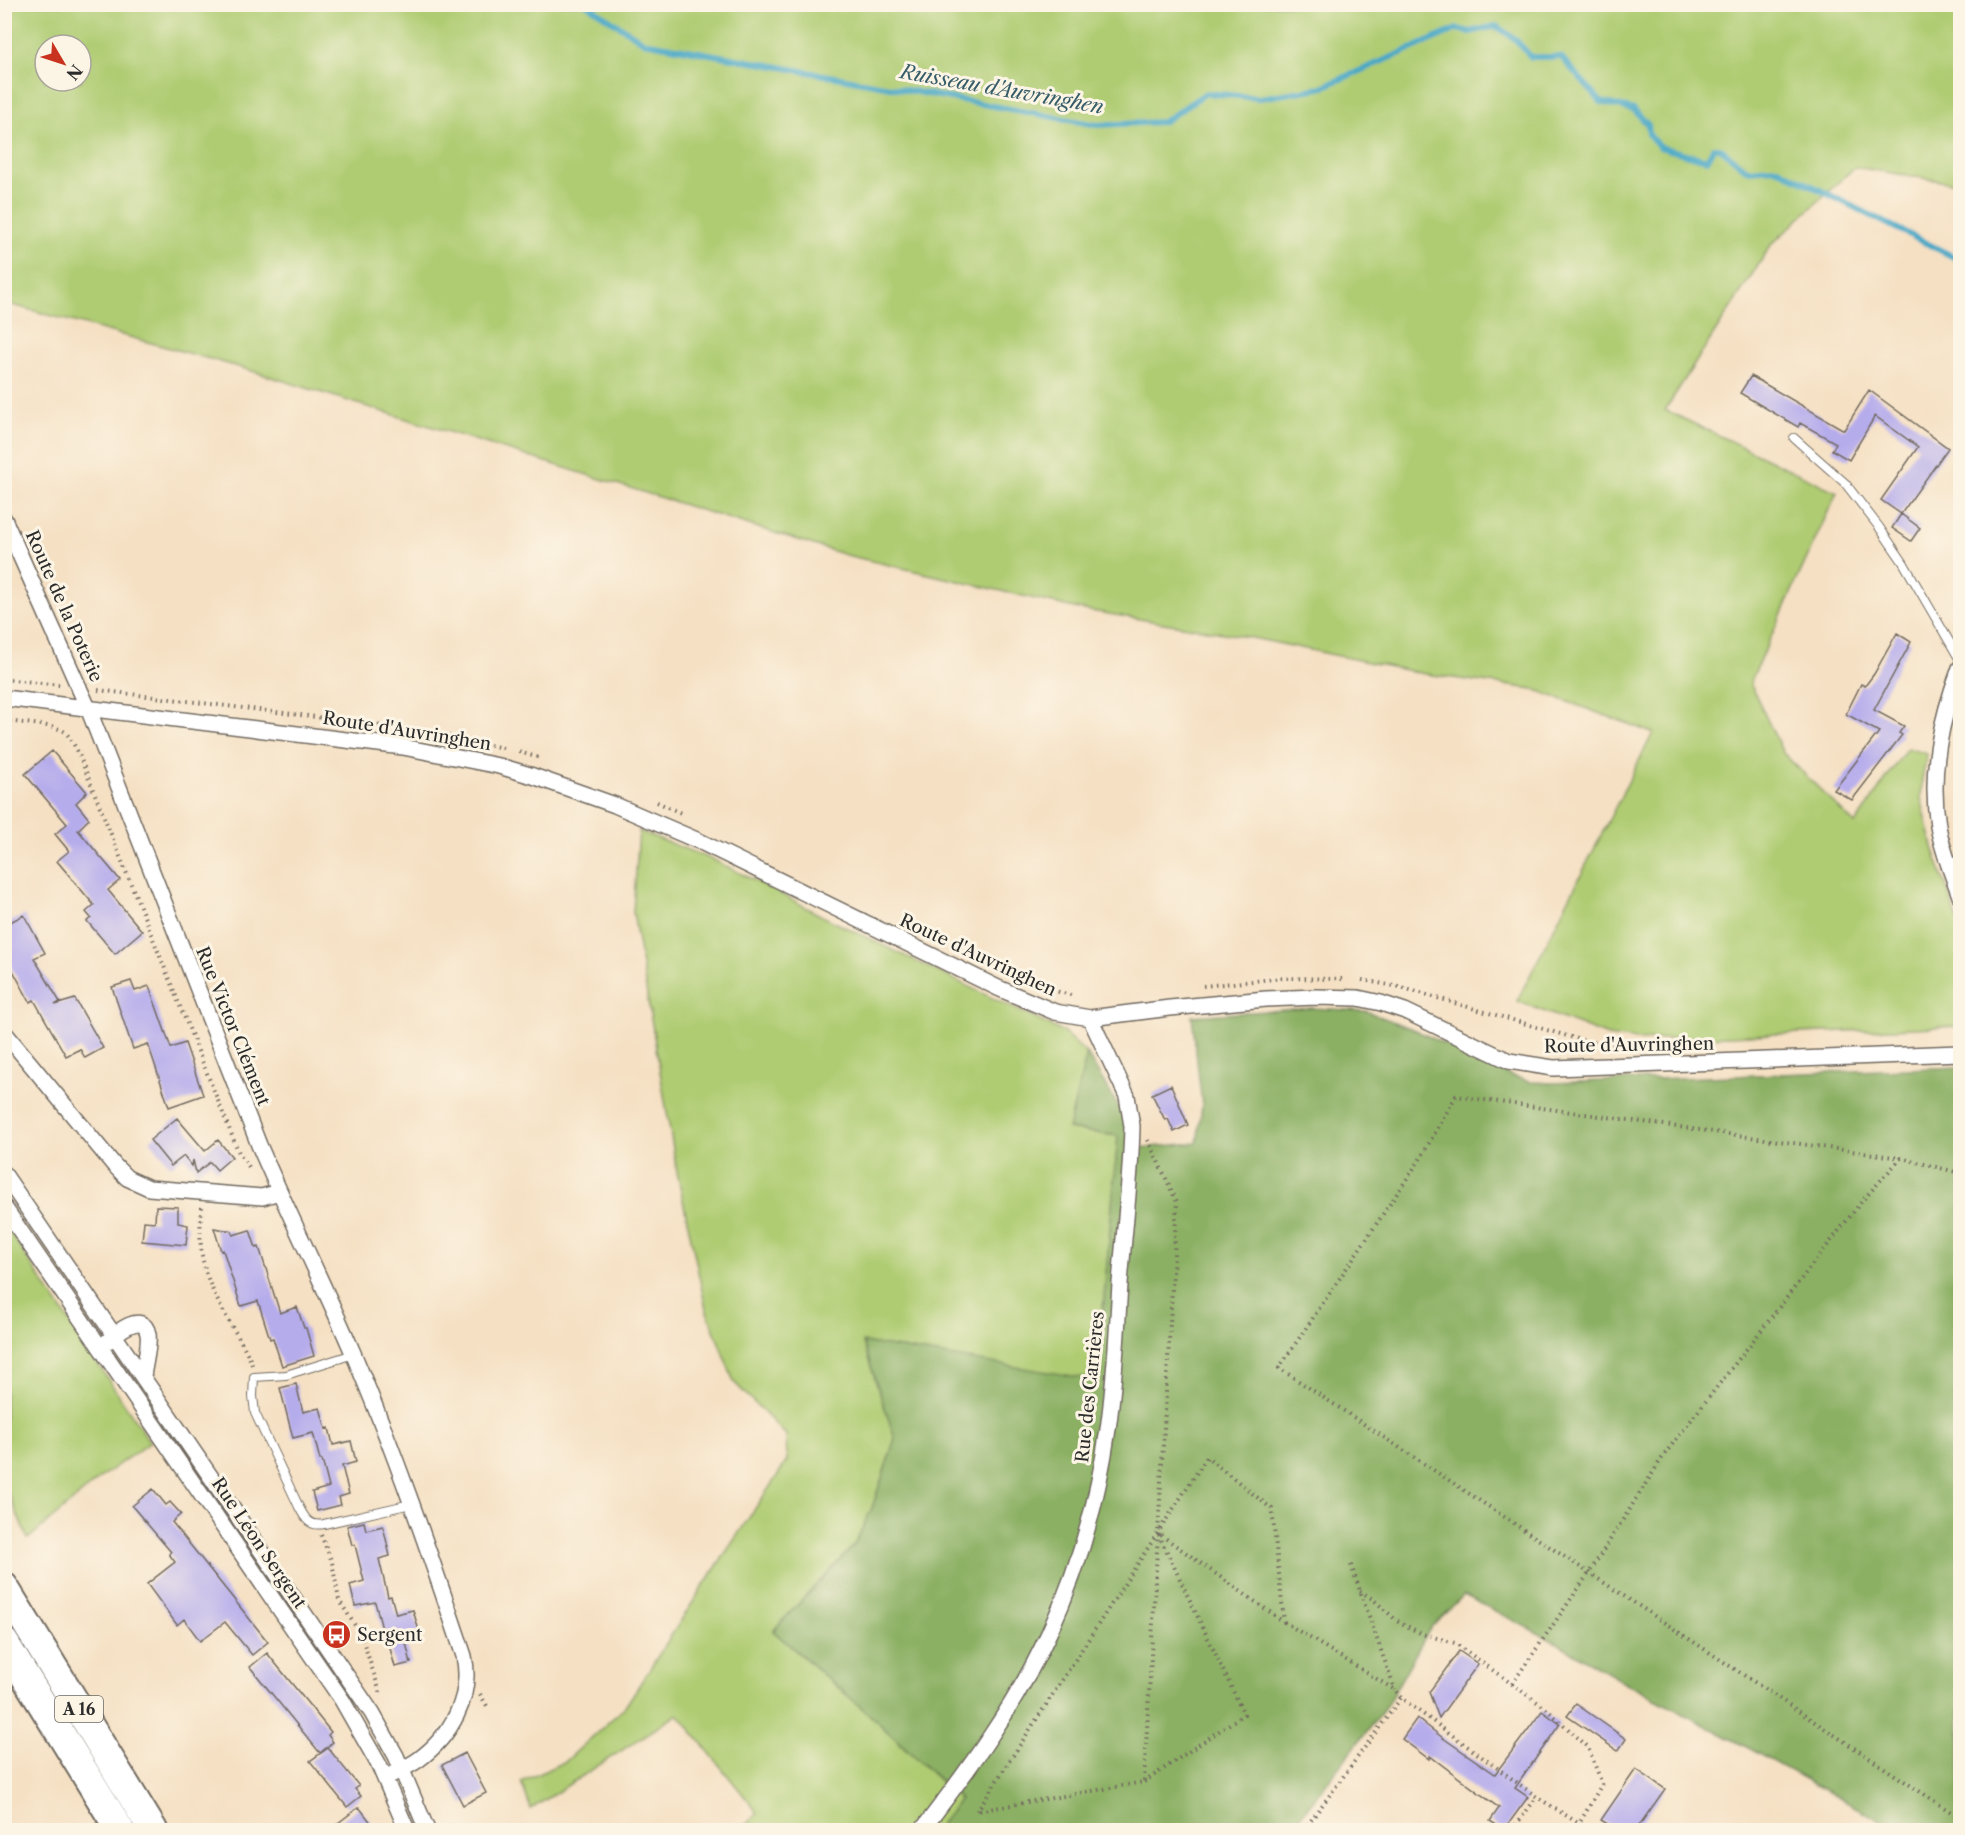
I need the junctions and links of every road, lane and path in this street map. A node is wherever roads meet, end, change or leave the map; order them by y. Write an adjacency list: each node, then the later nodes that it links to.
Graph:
1 (1794, 438): 3 (lane)
2 (4, 519): 6 (street, Route de la Poterie)
3 (1960, 660)
4 (1960, 668): 13 (street)
5 (4, 679): 6 (path)
6 (80, 687): 8 (street, Route de la Poterie); 10 (path)
7 (4, 698): 8 (street, Route d'Auvringhen)
8 (88, 708): 19 (street, Route d'Auvringhen); 28 (street, Rue Victor Clément)
9 (4, 722): 28 (path)
10 (546, 761)
11 (653, 801): 12 (path)
12 (688, 816)
13 (1960, 896)
14 (1347, 979): 16 (path)
15 (1357, 979): 21 (path)
16 (1194, 987)
17 (1050, 990): 18 (path)
18 (1079, 997)
19 (1090, 1018): 22 (street, Route d'Auvringhen); 58 (street, Rue des Carrières)
20 (4, 1032): 27 (street)
21 (1627, 1048)
22 (1960, 1053)
23 (1146, 1134): 37 (path)
24 (1901, 1158): 25 (path); 39 (path); 39 (path)
25 (1960, 1173)
26 (4, 1174): 30 (street, Rue Léon Sergent)
27 (203, 1192): 28 (street); 34 (path)
28 (279, 1192): 32 (street, Rue Victor Clément)
29 (4, 1207): 31 (street, Rue Léon Sergent)
30 (114, 1335): 31 (street); 33 (street, Rue Léon Sergent); 33 (street)
31 (101, 1347): 49 (street, Rue Léon Sergent)
32 (354, 1354): 34 (lane); 35 (street, Rue Victor Clément)
33 (143, 1377): 48 (street, Rue Léon Sergent)
34 (254, 1377): 36 (lane)
35 (411, 1504): 36 (lane); 48 (street, Rue Victor Clément)
36 (317, 1526): 47 (path)
37 (1158, 1533): 42 (path); 42 (path); 50 (path); 50 (path); 50 (path)
38 (1351, 1565): 41 (path)
39 (1589, 1573): 44 (path); 52 (path)
40 (4, 1587): 55 (highway, A 16)
41 (1360, 1591): 44 (path); 45 (path)
42 (1284, 1622): 45 (path)
43 (4, 1642): 54 (highway, A 16)
44 (1512, 1684): 53 (path)
45 (1395, 1690): 46 (path)
46 (1401, 1698): 51 (path); 59 (path)
47 (384, 1702)
48 (401, 1769): 49 (street, Rue Victor Clément); 57 (street, Rue Léon Sergent)
49 (385, 1778): 56 (street, Rue Léon Sergent)
50 (1144, 1782)
51 (1537, 1797): 53 (path); 60 (path)
52 (1960, 1818)
53 (1579, 1824): 61 (path)
54 (120, 1830)
55 (153, 1830)
56 (407, 1830)
57 (427, 1830)
58 (922, 1830)
59 (1304, 1830)
60 (1512, 1830)
61 (1589, 1830)

